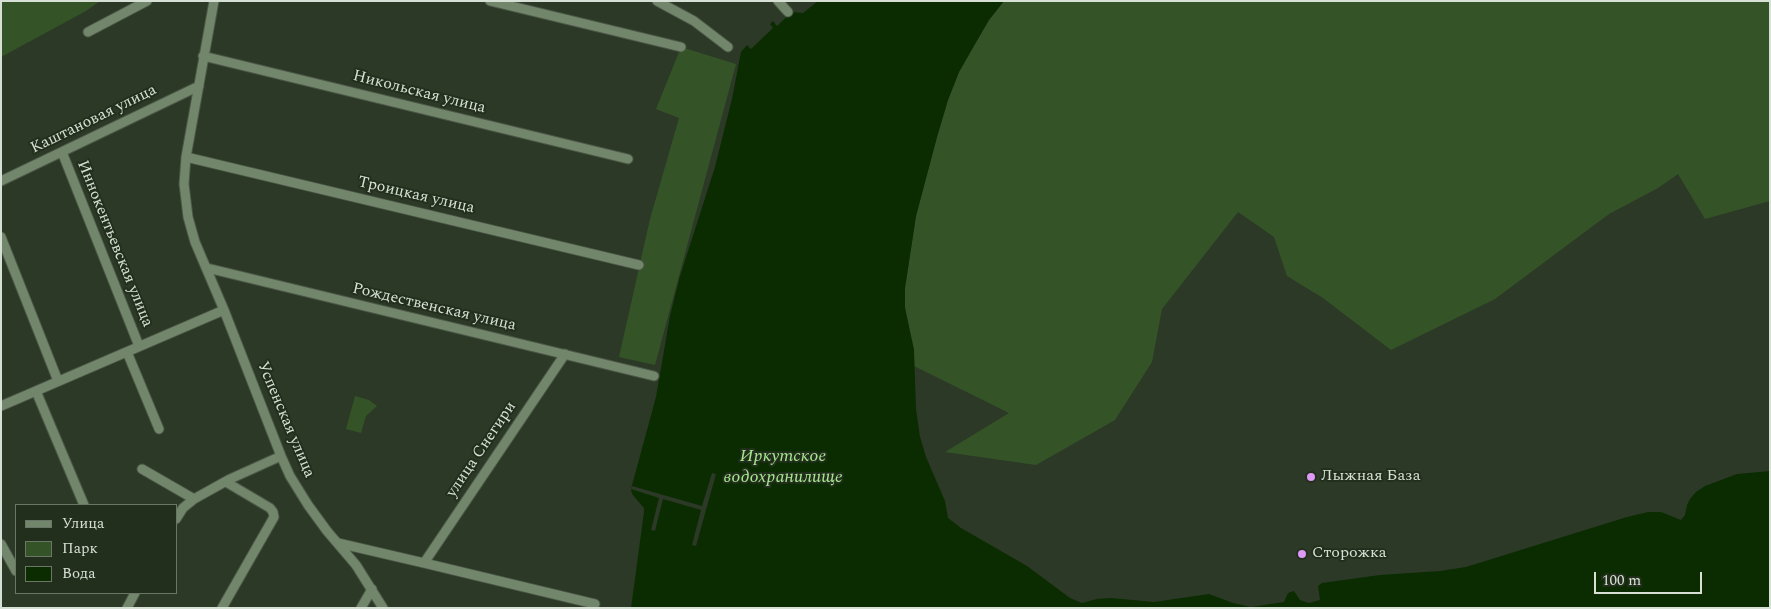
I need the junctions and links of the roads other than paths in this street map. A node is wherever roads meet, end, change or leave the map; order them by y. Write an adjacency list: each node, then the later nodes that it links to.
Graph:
1 (147, 1): 7 (street)
2 (214, 1): 10 (street, Успенская улица)
3 (490, 1): 8 (street)
4 (657, 1): 9 (street)
5 (778, 1): 6 (street)
6 (788, 12)
7 (88, 32)
8 (681, 47)
9 (728, 47)
10 (203, 56): 11 (street, Успенская улица); 14 (street, Никольская улица)
11 (199, 86): 12 (street, Каштановая улица); 13 (street, Успенская улица)
12 (62, 152): 15 (street, Каштановая улица); 20 (street, Иннокентьевская улица)
13 (186, 157): 17 (street, Троицкая улица); 18 (street, Успенская улица)
14 (628, 159)
15 (1, 182)
16 (1, 237): 24 (street)
17 (639, 265)
18 (207, 268): 19 (street, Успенская улица); 22 (street, Рождественская улица)
19 (224, 310): 20 (street); 28 (street, Успенская улица)
20 (139, 346): 21 (street)
21 (127, 352): 24 (street); 27 (street)
22 (565, 354): 23 (street, Рождественская улица); 36 (street, улица Снегири)
23 (654, 376)
24 (58, 381): 25 (street)
25 (36, 391): 26 (street); 32 (street)
26 (1, 406)
27 (159, 429)
28 (281, 456): 30 (street); 34 (street, Успенская улица)
29 (142, 469): 31 (street)
30 (226, 482): 31 (street); 42 (street)
31 (194, 499): 33 (street)
32 (84, 504)
33 (178, 516)
34 (338, 543): 36 (street); 38 (street, Успенская улица)
35 (1, 544): 37 (street)
36 (424, 563): 40 (street)
37 (15, 569)
38 (372, 589): 43 (street); 44 (street, Успенская улица)
39 (134, 594): 41 (street)
40 (596, 604)
41 (127, 608)
42 (222, 608)
43 (361, 608)
44 (383, 608)

